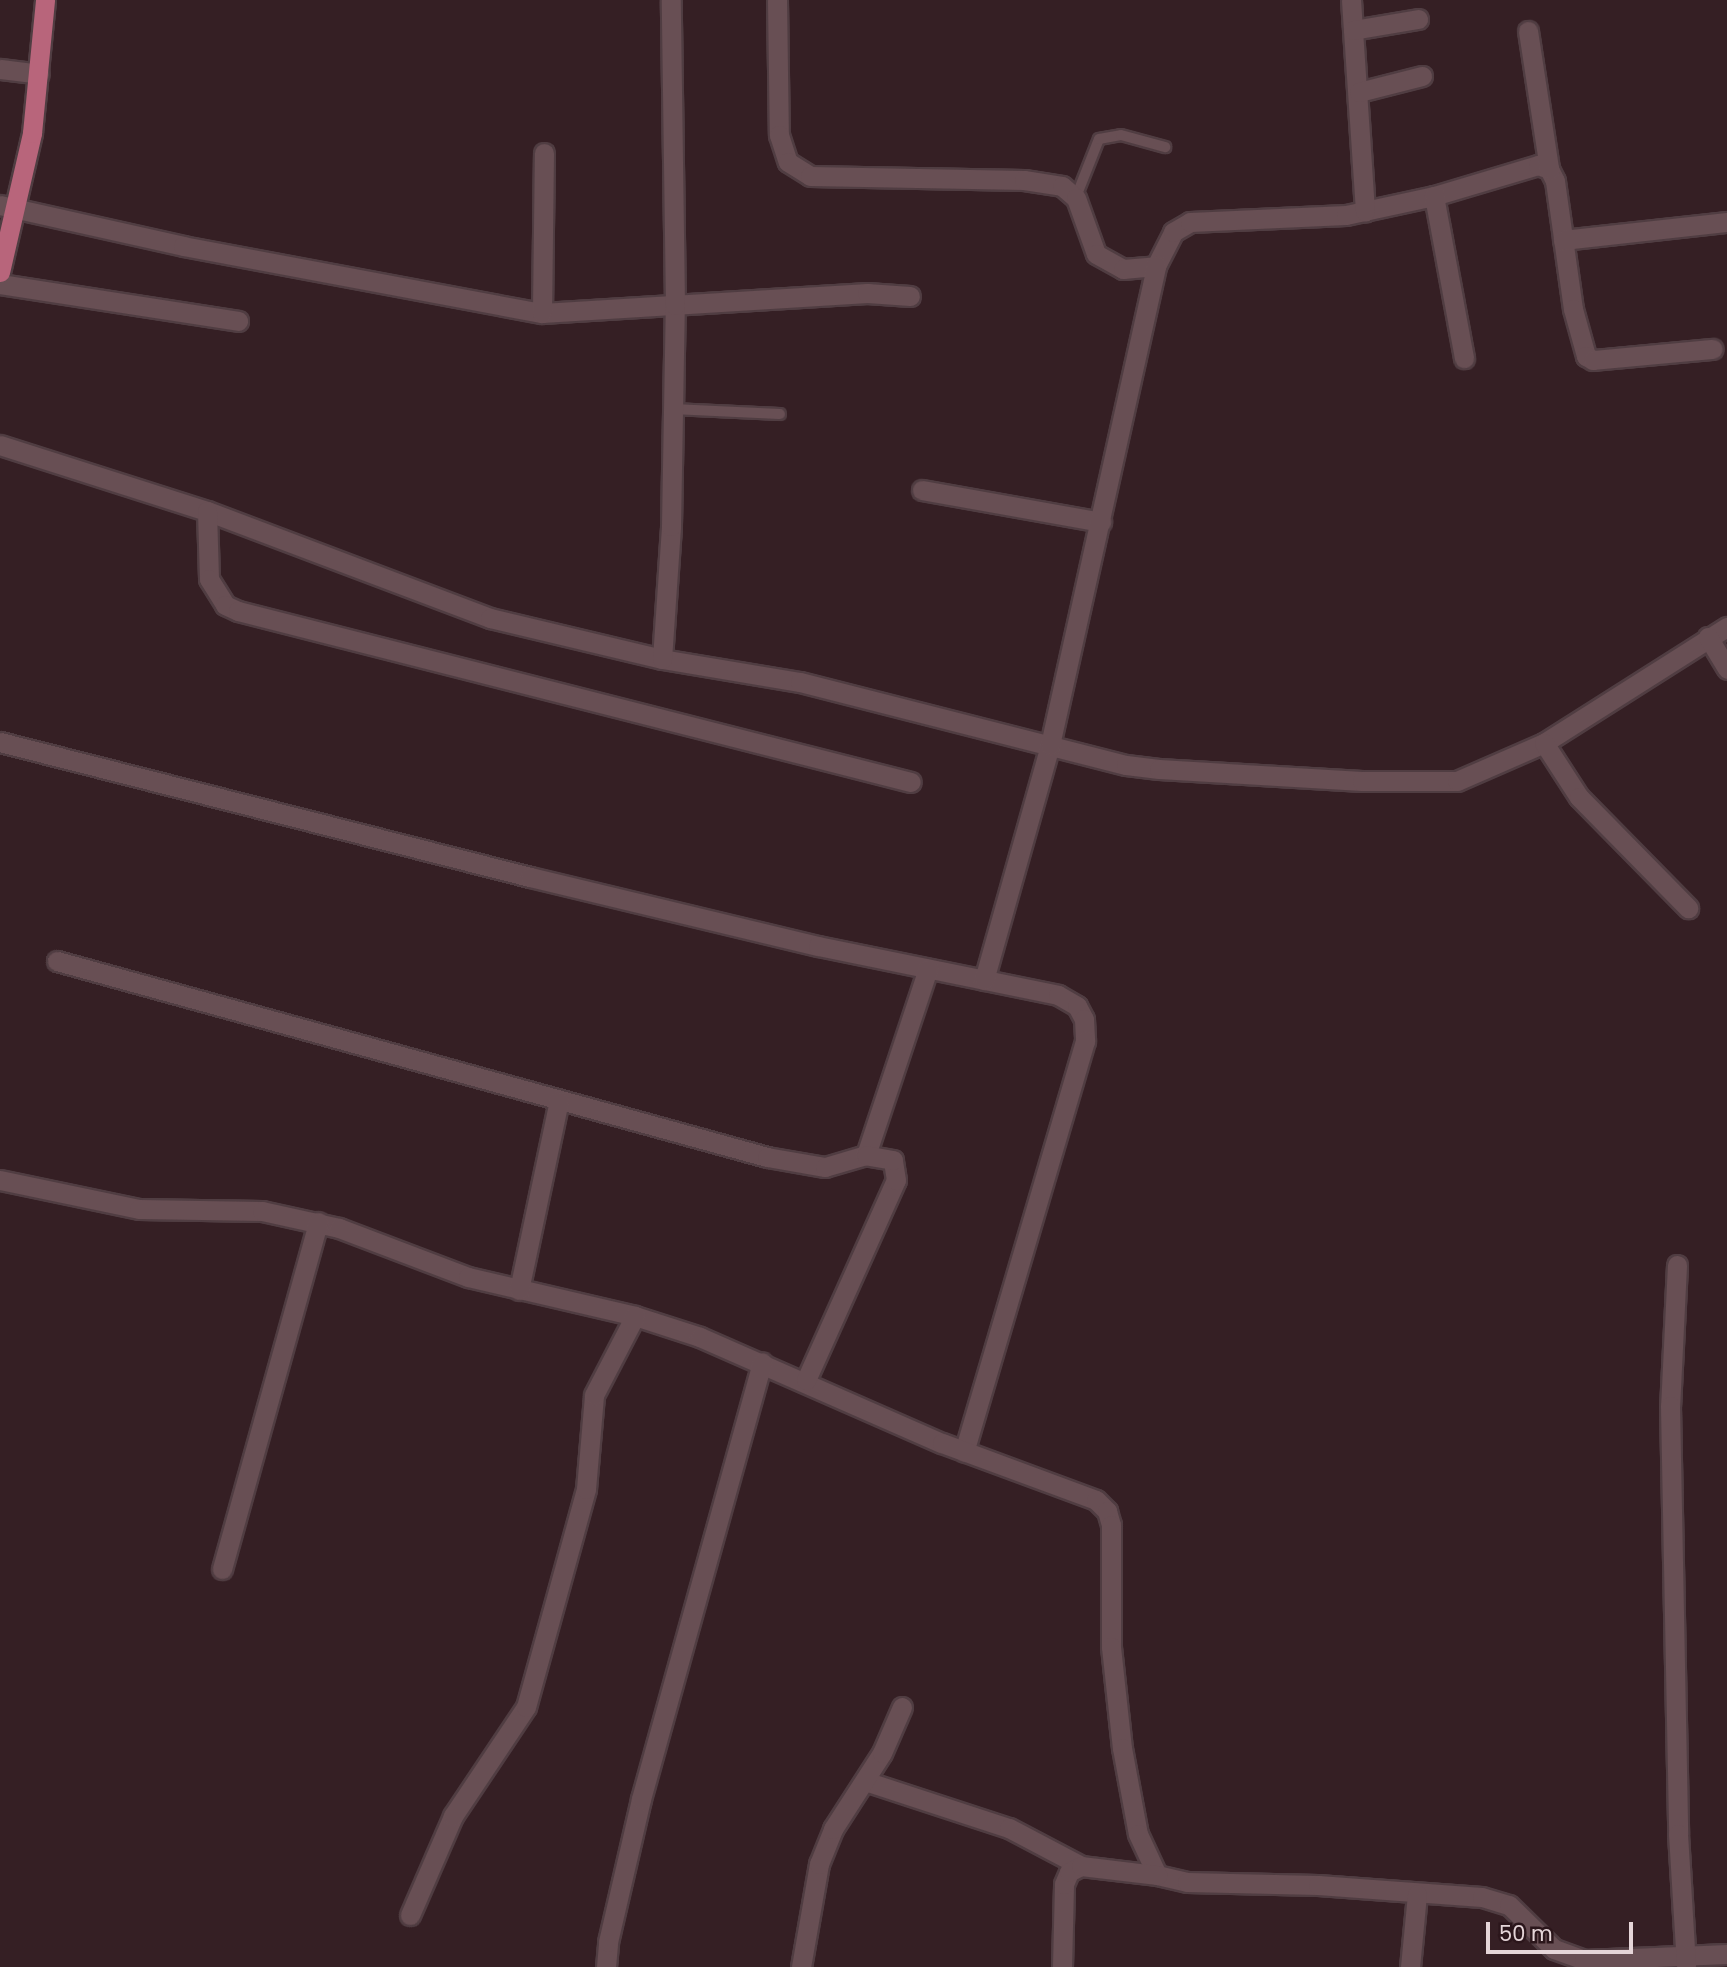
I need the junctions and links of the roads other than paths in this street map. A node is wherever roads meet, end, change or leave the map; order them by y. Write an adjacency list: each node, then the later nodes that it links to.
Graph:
1 (45, 0): 9 (main road)
2 (671, 0): 25 (street)
3 (778, 0): 16 (street)
4 (1350, 0): 6 (street)
5 (1418, 19): 6 (street)
6 (1353, 30): 11 (street)
7 (1528, 31): 14 (street)
8 (0, 69): 9 (street)
9 (39, 74): 17 (main road)
10 (1422, 76): 11 (street)
11 (1359, 92): 18 (street)
12 (1165, 147): 16 (lane)
13 (544, 153): 26 (street)
14 (1549, 169): 15 (street); 20 (street)
15 (1434, 197): 18 (street); 29 (street)
16 (1076, 198): 21 (street)
17 (9, 206): 22 (main road); 26 (street)
18 (1366, 212): 21 (street)
19 (1727, 222): 20 (street)
20 (1563, 240): 28 (street)
21 (1156, 266): 35 (street)
22 (0, 272)
23 (0, 284): 27 (street)
24 (910, 296): 25 (street)
25 (675, 305): 26 (street); 30 (street)
26 (541, 313)
27 (238, 321)
28 (1712, 349)
29 (1464, 358)
30 (672, 410): 31 (lane); 38 (street)
31 (780, 414)
32 (0, 445): 34 (street)
33 (922, 490): 35 (street)
34 (207, 511): 38 (street); 43 (street)
35 (1101, 522): 42 (street)
36 (1727, 627): 37 (street)
37 (1708, 636): 39 (street); 41 (street)
38 (662, 659): 42 (street)
39 (1727, 669)
40 (0, 742): 46 (street)
41 (1544, 743): 42 (street); 44 (street)
42 (1050, 745): 47 (street)
43 (911, 782)
44 (1688, 908)
45 (57, 961): 48 (street)
46 (928, 969): 47 (street); 49 (street)
47 (984, 980): 57 (street)
48 (559, 1101): 49 (street); 53 (street)
49 (866, 1155): 56 (street)
50 (0, 1180): 51 (street)
51 (318, 1222): 53 (street); 58 (street)
52 (1677, 1265): 66 (street)
53 (519, 1290): 54 (street)
54 (635, 1316): 55 (street); 64 (street)
55 (762, 1362): 56 (street); 67 (street)
56 (806, 1380): 57 (street)
57 (964, 1452): 62 (street)
58 (222, 1569)
59 (902, 1707): 60 (street)
60 (865, 1781): 61 (street); 68 (street)
61 (1081, 1866): 62 (street); 69 (street)
62 (1157, 1875): 63 (street)
63 (1417, 1894): 66 (street); 70 (street)
64 (410, 1915)
65 (1727, 1954): 66 (street)
66 (1686, 1961)
67 (606, 1967)
68 (801, 1967)
69 (1062, 1967)
70 (1410, 1967)

